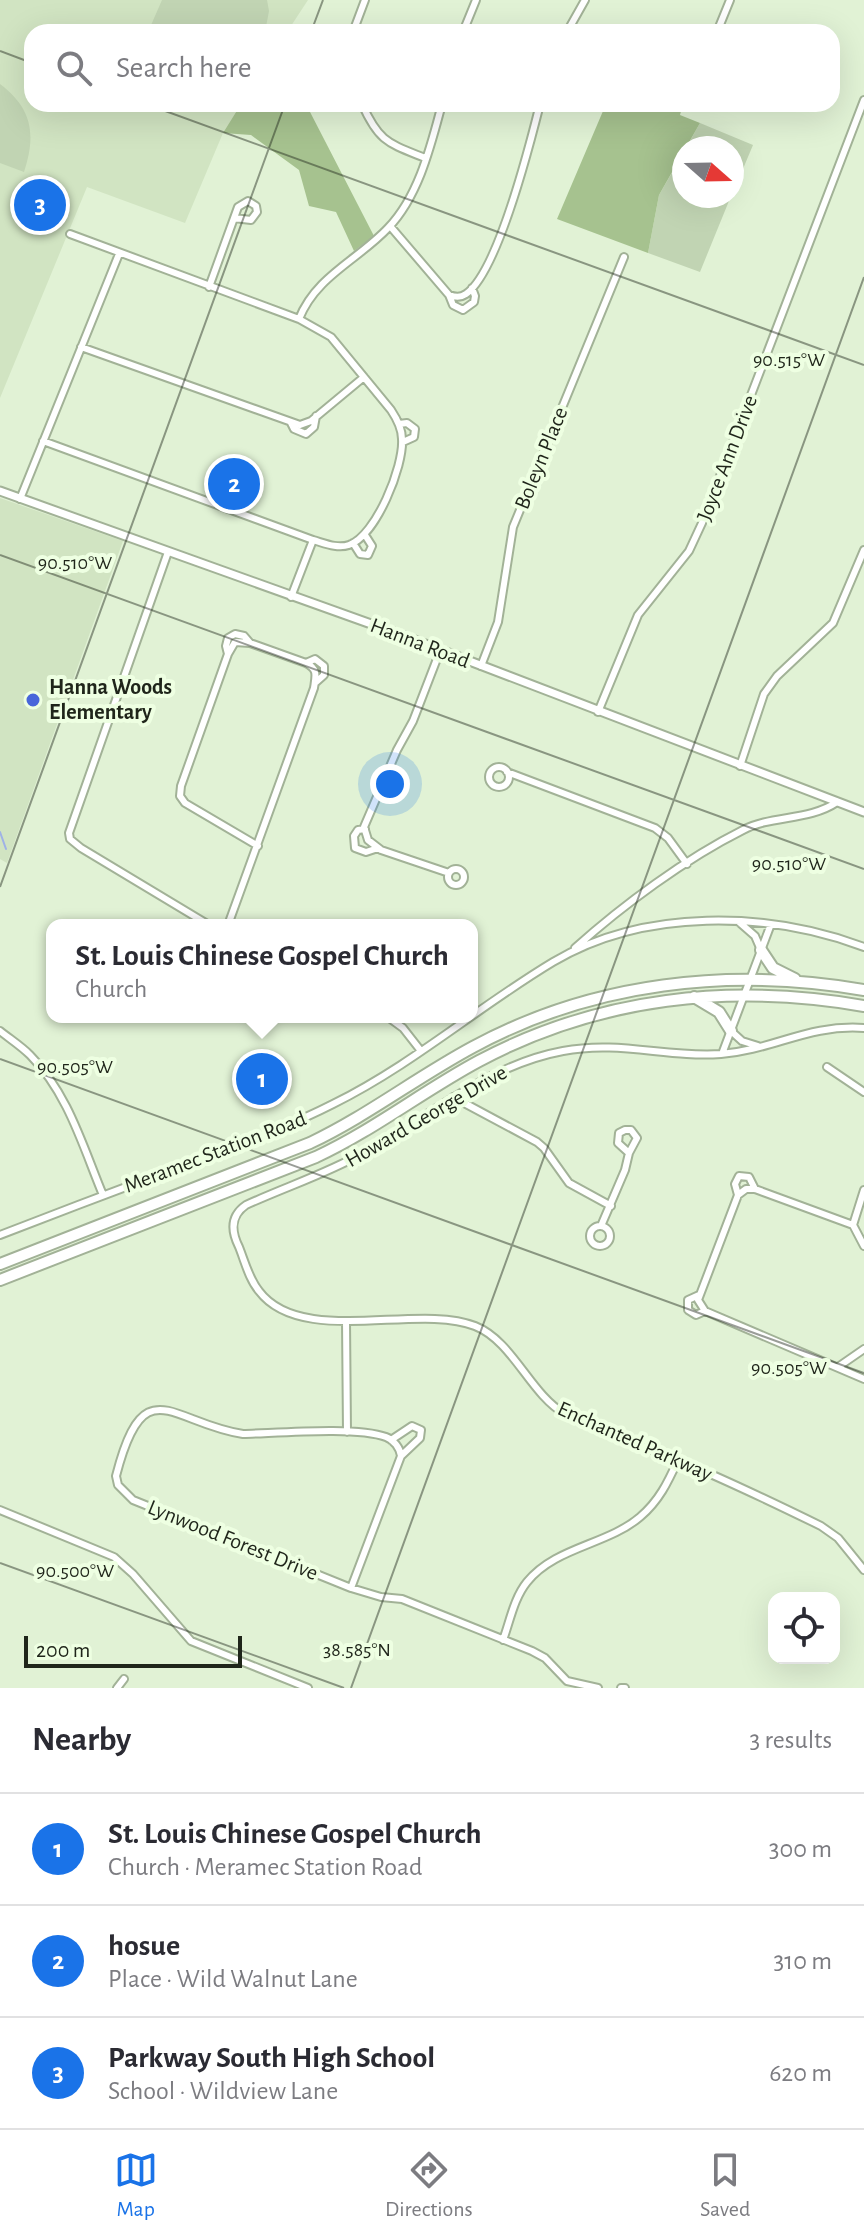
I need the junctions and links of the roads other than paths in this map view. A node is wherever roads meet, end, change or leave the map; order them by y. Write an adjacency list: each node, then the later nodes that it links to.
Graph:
1 (365, 0): 5 (street)
2 (476, 0): 6 (street)
3 (585, 0): 7 (street)
4 (730, 0): 8 (street)
5 (356, 24)
6 (466, 24)
7 (572, 24)
8 (720, 24)
9 (864, 100): 40 (street, Joyce Ann Drive)
10 (366, 112): 13 (street)
11 (439, 112): 13 (street)
12 (538, 112): 20 (street)
13 (425, 158): 15 (street)
14 (234, 218): 19 (street)
15 (390, 226): 21 (street); 22 (street)
16 (70, 234): 17 (street)
17 (119, 254): 19 (street); 23 (street)
18 (624, 257): 39 (street, Boleyn Place)
19 (209, 287): 22 (street)
20 (472, 288): 21 (street); 21 (street)
21 (449, 295)
22 (299, 319): 24 (street)
23 (81, 347): 24 (street); 26 (street)
24 (364, 377): 25 (street)
25 (399, 424): 27 (street); 27 (street)
26 (43, 441): 29 (street); 31 (street)
27 (403, 442): 30 (street)
28 (0, 491): 29 (street, Hanna Road)
29 (20, 499): 34 (street, Hanna Road)
30 (365, 535): 32 (street); 32 (street)
31 (313, 540): 32 (street); 35 (street)
32 (353, 543)
33 (864, 550): 41 (street)
34 (168, 552): 35 (street, Hanna Road); 50 (street)
35 (291, 597): 37 (street, Hanna Road)
36 (250, 643): 38 (street); 38 (street); 46 (street)
37 (440, 651): 39 (street, Hanna Road); 45 (street)
38 (228, 654): 46 (street)
39 (481, 666): 40 (street, Hanna Road)
40 (598, 712): 41 (street, Hanna Road)
41 (740, 766): 43 (street, Hanna Road)
42 (507, 772): 48 (street)
43 (837, 802): 44 (street, Hanna Road); 48 (street)
44 (864, 812)
45 (365, 829): 47 (street); 47 (street)
46 (258, 846): 51 (street)
47 (378, 848): 49 (street)
48 (687, 864): 56 (street)
49 (449, 873)
50 (199, 919)
51 (230, 919)
52 (738, 921): 53 (street, Meramec Station Road); 55 (street); 56 (street, Meramec Station Road)
53 (771, 924): 54 (street, Meramec Station Road); 55 (street)
54 (864, 947)
55 (761, 950): 57 (street); 58 (highway)
56 (568, 955): 63 (street, Meramec Station Road)
57 (750, 980): 58 (highway); 60 (street); 86 (highway)
58 (801, 982): 59 (highway)
59 (864, 990)
60 (745, 995): 61 (highway); 62 (highway); 68 (street)
61 (693, 996): 68 (highway); 87 (highway)
62 (864, 1006)
63 (478, 1012)
64 (396, 1023): 70 (street)
65 (462, 1023): 70 (street, Meramec Station Road)
66 (864, 1028): 69 (street, Howard George Drive)
67 (0, 1031): 78 (street)
68 (731, 1031): 69 (street); 71 (street)
69 (759, 1047): 71 (street, Howard George Drive)
70 (421, 1051): 78 (street, Meramec Station Road)
71 (722, 1054): 74 (street, Howard George Drive)
72 (827, 1067): 73 (street)
73 (864, 1092)
74 (453, 1097): 80 (street); 81 (street, Howard George Drive)
75 (629, 1153): 80 (street)
76 (755, 1189): 79 (street); 79 (street); 82 (street)
77 (864, 1190): 82 (street)
78 (103, 1195): 84 (street, Meramec Station Road)
79 (738, 1195): 88 (street)
80 (611, 1206): 83 (street)
81 (235, 1216): 90 (street, Enchanted Parkway)
82 (853, 1225): 85 (street)
83 (601, 1226)
84 (0, 1235)
85 (864, 1246)
86 (0, 1264)
87 (0, 1280)
88 (699, 1299): 89 (street); 89 (street)
89 (705, 1311): 92 (street)
90 (346, 1321): 94 (street); 97 (street, Enchanted Parkway)
91 (864, 1349): 92 (street)
92 (838, 1367): 93 (street)
93 (864, 1379)
94 (347, 1432): 95 (street, Lynwood Forest Drive); 100 (street, Lynwood Forest Drive)
95 (391, 1440): 96 (street); 96 (street, Lynwood Forest Drive)
96 (401, 1456): 100 (street, Lynwood Forest Drive)
97 (678, 1460): 99 (street, Enchanted Parkway); 101 (street)
98 (0, 1510): 104 (street)
99 (864, 1570)
100 (351, 1588): 101 (street, Lynwood Forest Drive)
101 (503, 1640): 105 (street, Lynwood Forest Drive)
102 (124, 1679): 103 (street)
103 (117, 1688)
104 (308, 1688)
105 (598, 1688)

